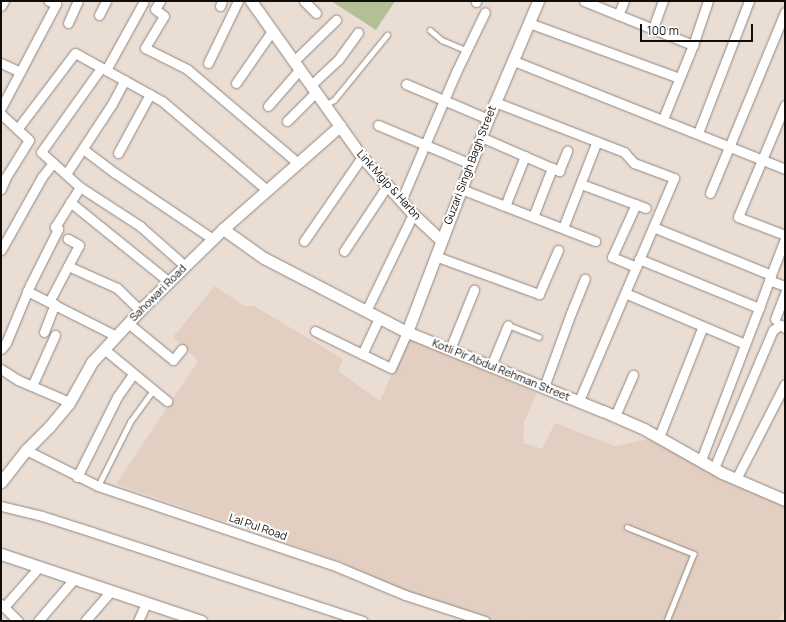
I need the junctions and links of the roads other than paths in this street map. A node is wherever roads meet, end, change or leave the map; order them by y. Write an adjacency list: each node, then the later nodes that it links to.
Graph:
1 (4, 1): 16 (street)
2 (49, 1): 37 (street)
3 (78, 1): 23 (street)
4 (106, 1): 20 (street)
5 (160, 1): 69 (street)
6 (238, 1): 34 (street)
7 (251, 1): 27 (street, Link Mglp & Harbn)
8 (304, 1): 19 (street)
9 (538, 1): 24 (street, Guzari Singh Bagh Street)
10 (584, 1): 21 (street)
11 (624, 1): 21 (street)
12 (663, 1): 25 (street)
13 (708, 1): 30 (street)
14 (748, 1): 57 (street)
15 (143, 4): 36 (street)
16 (1, 6)
17 (485, 12): 31 (street)
18 (785, 12): 61 (street)
19 (316, 14)
20 (99, 15)
21 (618, 15): 25 (street)
22 (336, 20): 35 (street)
23 (68, 23)
24 (529, 24): 32 (street, Guzari Singh Bagh Street); 38 (street)
25 (653, 28): 30 (street)
26 (430, 30): 31 (lane)
27 (272, 31): 35 (street, Link Mglp & Harbn); 40 (street)
28 (358, 32): 42 (street)
29 (387, 35): 46 (lane)
30 (693, 45): 38 (street)
31 (466, 50): 44 (street)
32 (514, 61): 45 (street, Guzari Singh Bagh Street); 52 (street)
33 (1, 63): 37 (street)
34 (208, 63)
35 (297, 65): 42 (street, Link Mglp & Harbn); 48 (street)
36 (104, 69): 39 (street); 56 (street); 68 (street)
37 (20, 72): 49 (street)
38 (679, 78): 52 (street)
39 (125, 80): 43 (street); 62 (street)
40 (236, 83)
41 (406, 84): 44 (street)
42 (313, 88): 46 (street, Link Mglp & Harbn); 53 (street)
43 (150, 94): 64 (street); 79 (street)
44 (444, 101): 51 (street); 60 (street)
45 (495, 102): 51 (street, Guzari Singh Bagh Street); 59 (street)
46 (325, 105): 55 (street, Link Mglp & Harbn)
47 (785, 105): 67 (street)
48 (268, 106)
49 (1, 108)
50 (1, 114): 56 (street)
51 (488, 119): 58 (street, Guzari Singh Bagh Street)
52 (663, 119): 57 (street)
53 (287, 121)
54 (378, 125): 60 (street)
55 (340, 126): 66 (street, Link Mglp & Harbn); 69 (street, Sahowari Road)
56 (18, 128): 77 (street)
57 (698, 133): 61 (street)
58 (481, 137): 65 (street); 70 (street, Guzari Singh Bagh Street)
59 (597, 142): 74 (street); 88 (street)
60 (425, 145): 70 (street); 81 (street)
61 (731, 146): 67 (street); 80 (street)
62 (83, 149): 73 (street); 93 (street)
63 (567, 151): 71 (street)
64 (118, 153)
65 (525, 156): 71 (street); 84 (street)
66 (362, 157): 75 (street, Link Mglp & Harbn); 96 (street)
67 (762, 160): 72 (street); 91 (street)
68 (53, 163): 73 (street); 98 (street)
69 (298, 163): 79 (street, Sahowari Road)
70 (471, 164): 78 (street, Guzari Singh Bagh Street)
71 (552, 168): 87 (street)
72 (785, 169)
73 (66, 174): 76 (street)
74 (581, 184): 83 (street); 89 (street)
75 (387, 186): 81 (street, Link Mglp & Harbn); 100 (street)
76 (80, 187): 82 (street); 104 (street)
77 (1, 189)
78 (461, 189): 84 (street); 95 (street, Guzari Singh Bagh Street)
79 (267, 190): 90 (street, Sahowari Road)
80 (710, 194)
81 (401, 201): 86 (street, Link Mglp & Harbn)
82 (70, 202): 107 (street); 110 (street)
83 (636, 204): 85 (street); 102 (street)
84 (505, 206): 87 (street)
85 (646, 208)
86 (414, 214): 95 (street, Link Mglp & Harbn); 116 (street)
87 (533, 217): 89 (street)
88 (653, 227): 102 (street); 105 (street)
89 (563, 228): 97 (street)
90 (223, 229): 93 (street, Sahowari Road); 116 (street, Kotli Pir Abdul Rehman Street)
91 (785, 235)
92 (68, 239): 103 (street)
93 (213, 239): 104 (street, Sahowari Road)
94 (785, 239): 105 (street)
95 (441, 240): 101 (street, Guzari Singh Bagh Street)
96 (304, 241)
97 (595, 241)
98 (1, 250)
99 (558, 250): 101 (street)
100 (344, 251)
101 (435, 256): 125 (street, Guzari Singh Bagh Street)
102 (637, 263): 111 (street); 114 (street)
103 (68, 266): 113 (street); 115 (street)
104 (185, 266): 107 (street, Sahowari Road)
105 (770, 278): 108 (street); 114 (street)
106 (585, 279): 141 (street)
107 (169, 282): 115 (street, Sahowari Road)
108 (785, 286)
109 (474, 290): 132 (street)
110 (27, 291): 113 (street); 133 (street)
111 (625, 293): 121 (street); 143 (street)
112 (785, 293): 118 (street)
113 (52, 303): 124 (street); 127 (street)
114 (759, 308): 129 (street)
115 (140, 310): 119 (street, Sahowari Road)
116 (366, 311): 117 (street, Kotli Pir Abdul Rehman Street)
117 (379, 318): 125 (street, Kotli Pir Abdul Rehman Street); 134 (street)
118 (775, 319)
119 (128, 323): 127 (street, Sahowari Road); 131 (street)
120 (508, 325): 128 (lane); 135 (street)
121 (703, 326): 129 (street); 147 (street)
122 (785, 328): 150 (street)
123 (315, 331): 134 (street)
124 (44, 332)
125 (407, 332): 132 (street, Kotli Pir Abdul Rehman Street); 134 (street)
126 (55, 335): 140 (street)
127 (116, 336): 130 (street, Sahowari Road)
128 (539, 337)
129 (745, 344): 149 (street)
130 (104, 349): 137 (street); 144 (street, Sahowari Road)
131 (182, 349)
132 (450, 349): 135 (street, Kotli Pir Abdul Rehman Street)
133 (1, 350)
134 (362, 354)
135 (491, 366): 141 (street, Kotli Pir Abdul Rehman Street)
136 (1, 369): 140 (street)
137 (133, 374): 142 (street); 151 (street)
138 (633, 375): 146 (street)
139 (785, 384): 152 (street)
140 (32, 386): 144 (street)
141 (544, 387): 143 (street, Kotli Pir Abdul Rehman Street)
142 (153, 390): 145 (street); 154 (lane)
143 (579, 401): 146 (street, Kotli Pir Abdul Rehman Street)
144 (69, 402): 148 (street, Sahowari Road)
145 (167, 402)
146 (616, 416): 147 (street, Kotli Pir Abdul Rehman Street)
147 (659, 437): 149 (street, Kotli Pir Abdul Rehman Street)
148 (26, 450): 151 (street, Lal Pul Road); 153 (street, Sahowari Road)
149 (701, 460): 150 (street, Kotli Pir Abdul Rehman Street)
150 (714, 468): 152 (street, Kotli Pir Abdul Rehman Street)
151 (77, 477): 154 (street, Lal Pul Road)
152 (736, 479): 155 (street, Kotli Pir Abdul Rehman Street)
153 (1, 482)
154 (98, 486): 171 (street, Lal Pul Road)
155 (784, 498)
156 (1, 506): 170 (street)
157 (627, 527): 172 (lane)
158 (2, 556): 159 (street)
159 (39, 567): 160 (street); 163 (street)
160 (74, 578): 161 (street); 166 (street)
161 (111, 591): 162 (street); 167 (street)
162 (146, 603): 164 (street); 168 (street)
163 (3, 606): 165 (street)
164 (179, 618): 169 (street)
165 (18, 621)
166 (38, 621)
167 (85, 621)
168 (138, 621)
169 (201, 621)
170 (363, 621)
171 (485, 621)
172 (667, 621)

